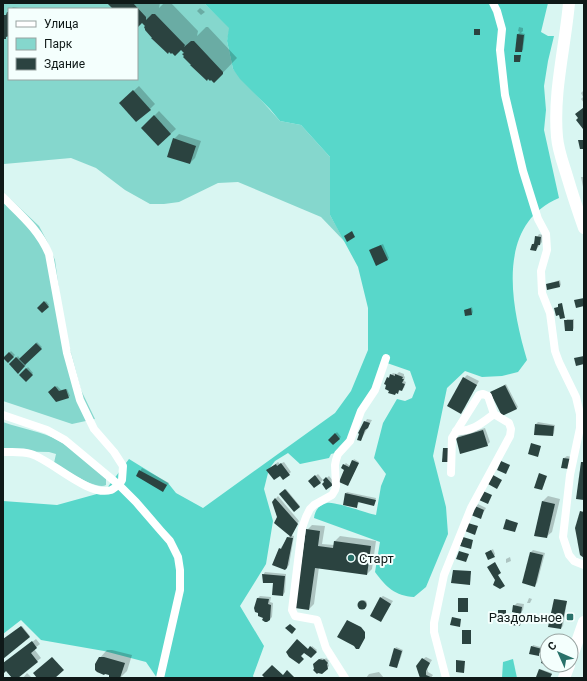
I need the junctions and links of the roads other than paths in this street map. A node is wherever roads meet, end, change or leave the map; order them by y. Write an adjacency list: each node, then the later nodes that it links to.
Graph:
1 (493, 3): 14 (street)
2 (569, 3): 4 (main road)
3 (576, 3): 4 (main road)
4 (566, 33): 6 (main road)
5 (3, 197): 13 (street)
6 (584, 228)
7 (386, 358): 18 (street)
8 (494, 414): 10 (street); 10 (street); 19 (street)
9 (3, 415): 13 (street)
10 (456, 431): 12 (street)
11 (3, 452): 13 (street)
12 (451, 473)
13 (119, 485): 17 (street)
14 (584, 565)
15 (584, 622): 16 (main road)
16 (579, 636)
17 (160, 678)
18 (345, 678)
19 (446, 678)

